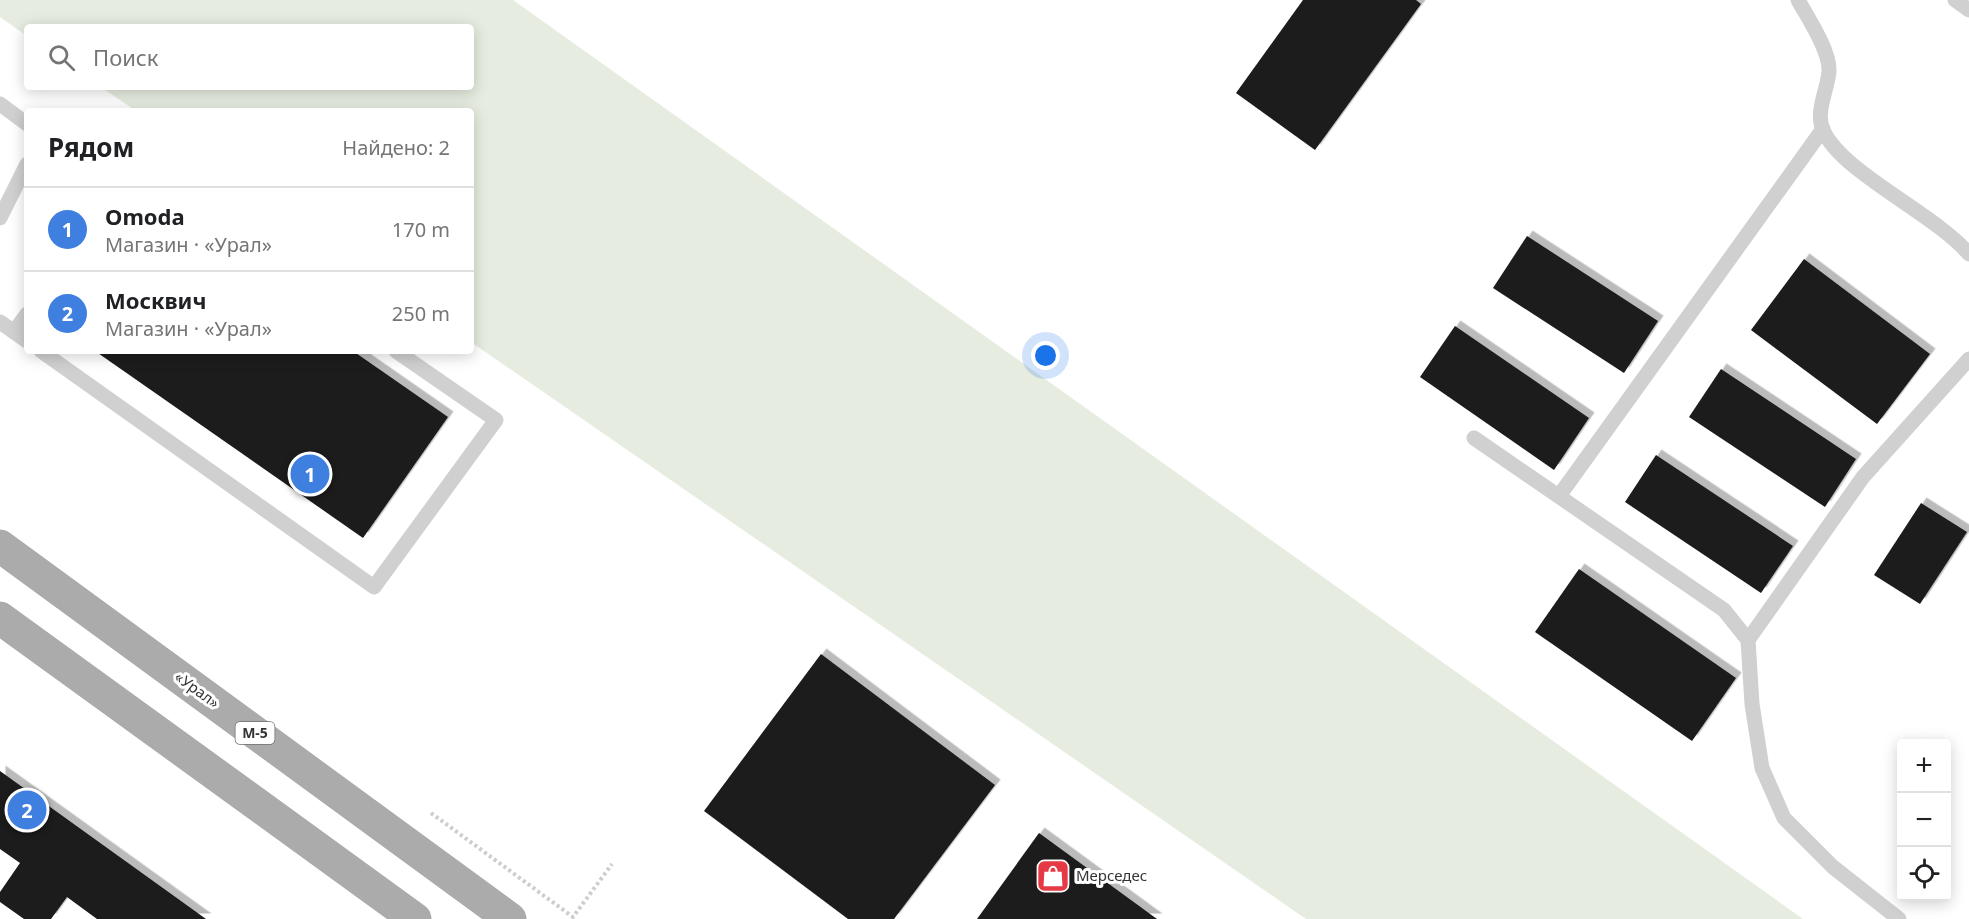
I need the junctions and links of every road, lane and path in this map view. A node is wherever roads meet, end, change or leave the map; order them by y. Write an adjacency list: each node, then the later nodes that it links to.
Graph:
1 (1798, 0): 6 (lane)
2 (1955, 0): 3 (lane)
3 (1969, 10)
4 (0, 104): 5 (lane)
5 (24, 122)
6 (1823, 129): 9 (lane); 16 (lane)
7 (24, 170): 8 (lane)
8 (0, 218)
9 (1969, 254)
10 (0, 322): 11 (lane)
11 (21, 336)
12 (46, 354): 13 (lane)
13 (400, 354)
14 (1969, 359): 19 (lane)
15 (1474, 438): 16 (lane)
16 (1559, 496): 19 (lane)
17 (0, 546): 24 (main road, «Урал» / М-5)
18 (0, 618): 23 (main road)
19 (1748, 640): 25 (lane)
20 (431, 813): 22 (path)
21 (612, 864): 22 (path)
22 (575, 918)
23 (415, 919)
24 (510, 919)
25 (1899, 919)

